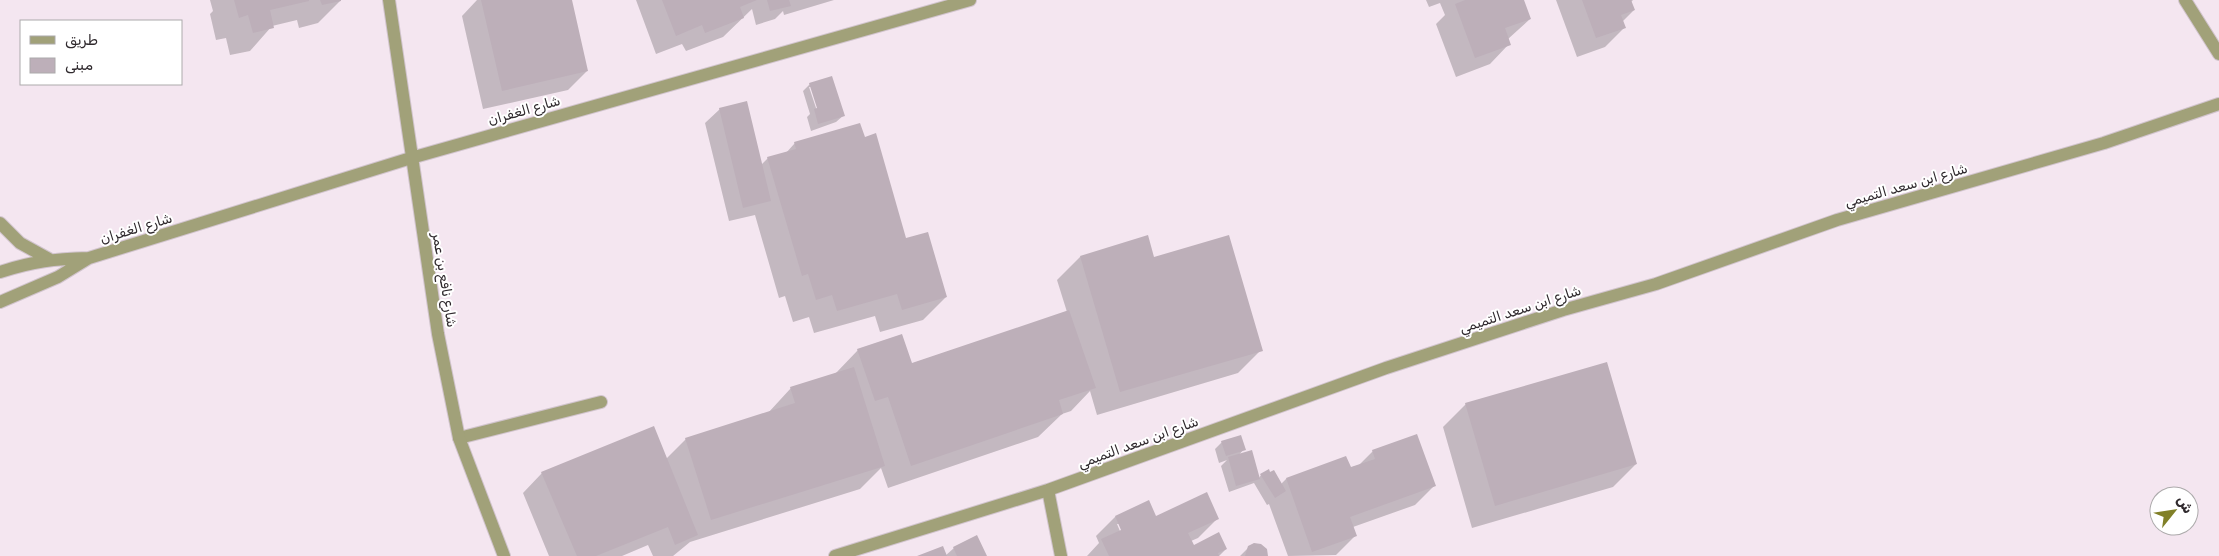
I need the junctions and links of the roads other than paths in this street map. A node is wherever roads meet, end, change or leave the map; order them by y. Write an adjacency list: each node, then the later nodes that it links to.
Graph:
1 (389, 0): 6 (street, شارع نافع بن عمر)
2 (970, 0): 6 (street, شارع الغفران)
3 (2185, 0): 4 (street)
4 (2219, 54)
5 (2219, 104): 14 (street, شارع ابن سعد التميمي)
6 (411, 158): 8 (street, شارع الغفران); 13 (street, شارع نافع بن عمر)
7 (0, 222): 9 (street)
8 (89, 258): 9 (street, شارع الغفران); 11 (street, شارع الغفران)
9 (49, 259): 10 (street, شارع الغفران)
10 (0, 272)
11 (0, 302)
12 (601, 402): 13 (street)
13 (459, 438): 15 (street, شارع نافع بن عمر)
14 (1048, 490): 16 (street, شارع ابن سعد التميمي); 17 (street)
15 (504, 556)
16 (835, 556)
17 (1061, 556)

